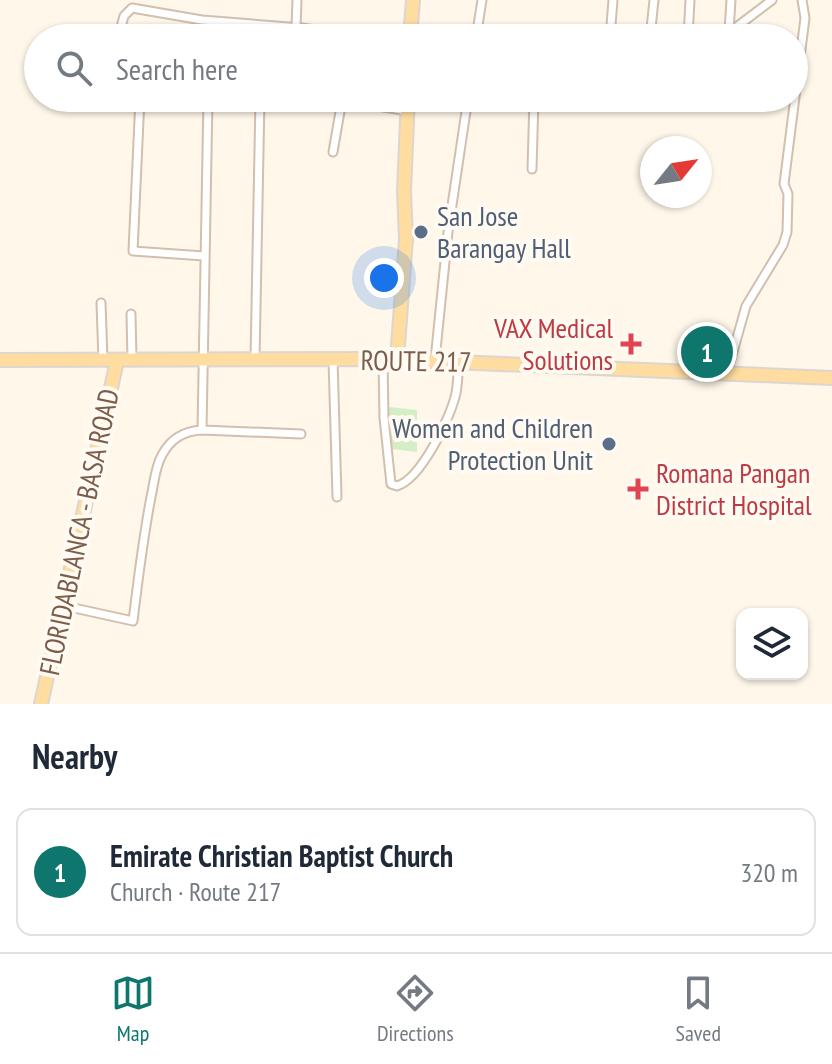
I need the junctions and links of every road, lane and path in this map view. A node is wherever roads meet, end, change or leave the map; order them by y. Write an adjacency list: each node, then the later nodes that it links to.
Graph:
1 (297, 0): 13 (street)
2 (413, 0): 14 (main road)
3 (482, 0): 15 (street)
4 (613, 0): 16 (street)
5 (654, 0): 17 (street)
6 (690, 0): 18 (street)
7 (731, 0): 19 (street)
8 (772, 0): 20 (street)
9 (802, 0): 21 (street)
10 (149, 5): 11 (street); 12 (street)
11 (123, 24)
12 (249, 24)
13 (296, 24)
14 (411, 24)
15 (478, 24)
16 (611, 24)
17 (651, 24)
18 (689, 24)
19 (729, 24)
20 (739, 24)
21 (804, 24)
22 (139, 112): 32 (street)
23 (208, 112): 32 (street)
24 (260, 112): 41 (street)
25 (340, 112): 30 (street)
26 (408, 112): 37 (main road)
27 (466, 112): 42 (street)
28 (534, 112): 31 (street)
29 (793, 112): 46 (street)
30 (333, 152)
31 (532, 169)
32 (204, 256): 44 (street)
33 (101, 303): 39 (street)
34 (131, 314): 40 (street)
35 (333, 359): 36 (main road, ROUTE 217); 41 (main road, ROUTE 217); 50 (street)
36 (383, 359): 37 (main road, ROUTE 217); 45 (street)
37 (397, 359): 42 (main road, ROUTE 217)
38 (0, 360): 39 (main road, ROUTE 217)
39 (103, 360): 43 (main road, ROUTE 217)
40 (132, 360): 43 (main road, ROUTE 217); 44 (main road, ROUTE 217)
41 (255, 360): 44 (main road, ROUTE 217)
42 (435, 360): 45 (main road, ROUTE 217)
43 (117, 361): 51 (main road, FLORIDABLANCA - BASA ROAD)
44 (202, 361): 48 (street)
45 (459, 361): 46 (main road, ROUTE 217)
46 (727, 373): 47 (main road, ROUTE 217)
47 (832, 378)
48 (202, 430): 49 (street); 51 (street)
49 (301, 434)
50 (337, 497)
51 (65, 606): 52 (main road, FLORIDABLANCA - BASA ROAD)
52 (41, 704)

